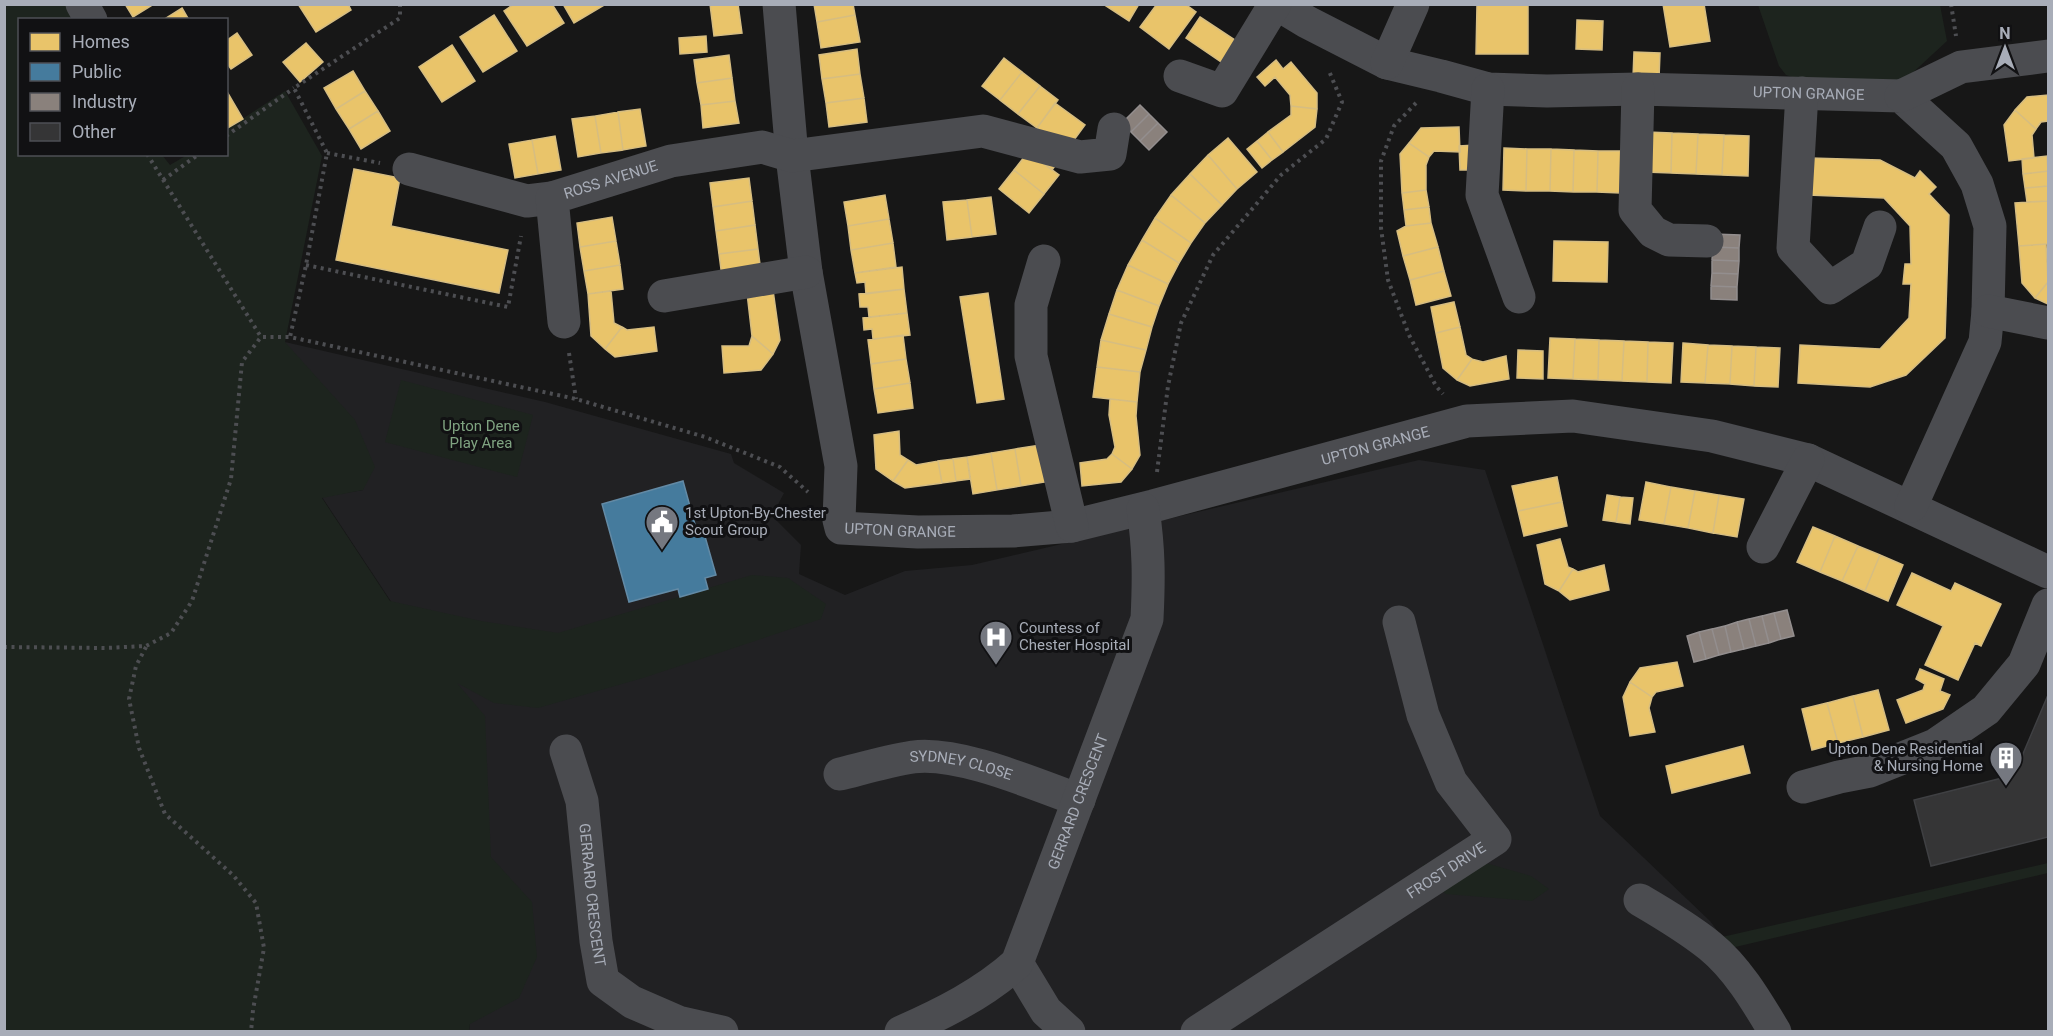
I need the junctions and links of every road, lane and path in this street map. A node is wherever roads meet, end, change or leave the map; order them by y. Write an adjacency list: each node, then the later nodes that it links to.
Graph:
1 (82, 4): 6 (street)
2 (400, 4): 12 (path)
3 (779, 4): 22 (street)
4 (1276, 4): 7 (street, UPTON GRANGE); 10 (street)
5 (1413, 4): 9 (street)
6 (90, 18)
7 (1307, 22): 9 (street, UPTON GRANGE); 42 (path)
8 (2049, 56): 16 (street)
9 (1387, 63): 11 (street, UPTON GRANGE)
10 (1180, 76)
11 (1441, 76): 13 (street, UPTON GRANGE); 39 (path)
12 (294, 88): 18 (path); 19 (path)
13 (1488, 89): 14 (street, UPTON GRANGE); 32 (street)
14 (1638, 89): 15 (street, UPTON GRANGE); 27 (street)
15 (1803, 93): 16 (street, UPTON GRANGE); 26 (street)
16 (1901, 96): 33 (street)
17 (1114, 129): 22 (street, ROSS AVENUE)
18 (228, 135)
19 (327, 153): 23 (path); 29 (path)
20 (148, 156): 24 (path)
21 (197, 156): 24 (path)
22 (792, 156): 25 (street, ROSS AVENUE); 30 (street)
23 (409, 169): 25 (street)
24 (163, 180): 36 (path)
25 (540, 199): 29 (path); 34 (street, ROSS AVENUE)
26 (1880, 227)
27 (1707, 241)
28 (1044, 261): 44 (street)
29 (306, 265): 37 (path)
30 (806, 272): 31 (street); 43 (street)
31 (664, 296)
32 (1519, 297)
33 (1989, 311): 35 (street); 41 (street)
34 (564, 322): 38 (path)
35 (2049, 323)
36 (261, 337): 37 (path); 49 (path)
37 (290, 337): 38 (path)
38 (576, 399): 43 (path)
39 (1467, 421): 40 (street, UPTON GRANGE); 42 (street, UPTON GRANGE)
40 (1808, 459): 41 (street, UPTON GRANGE); 45 (street)
41 (1911, 506): 46 (street, UPTON GRANGE)
42 (1148, 507): 44 (street, UPTON GRANGE); 54 (street, GERRARD CRESCENT)
43 (839, 520): 44 (street, UPTON GRANGE)
44 (1072, 526)
45 (1764, 547)
46 (2049, 572)
47 (2049, 605): 53 (street)
48 (1399, 622): 61 (street, FROST DRIVE)
49 (146, 646): 50 (path); 57 (path)
50 (4, 647)
51 (566, 751): 58 (street, GERRARD CRESCENT)
52 (840, 774): 54 (street, SYDNEY CLOSE)
53 (1803, 787)
54 (1079, 800): 56 (street, GERRARD CRESCENT)
55 (1640, 900): 62 (street)
56 (1017, 963): 59 (street, GERRARD CRESCENT); 60 (street)
57 (251, 1032)
58 (722, 1032)
59 (901, 1032)
60 (1069, 1032)
61 (1197, 1032)
62 (1775, 1032)

